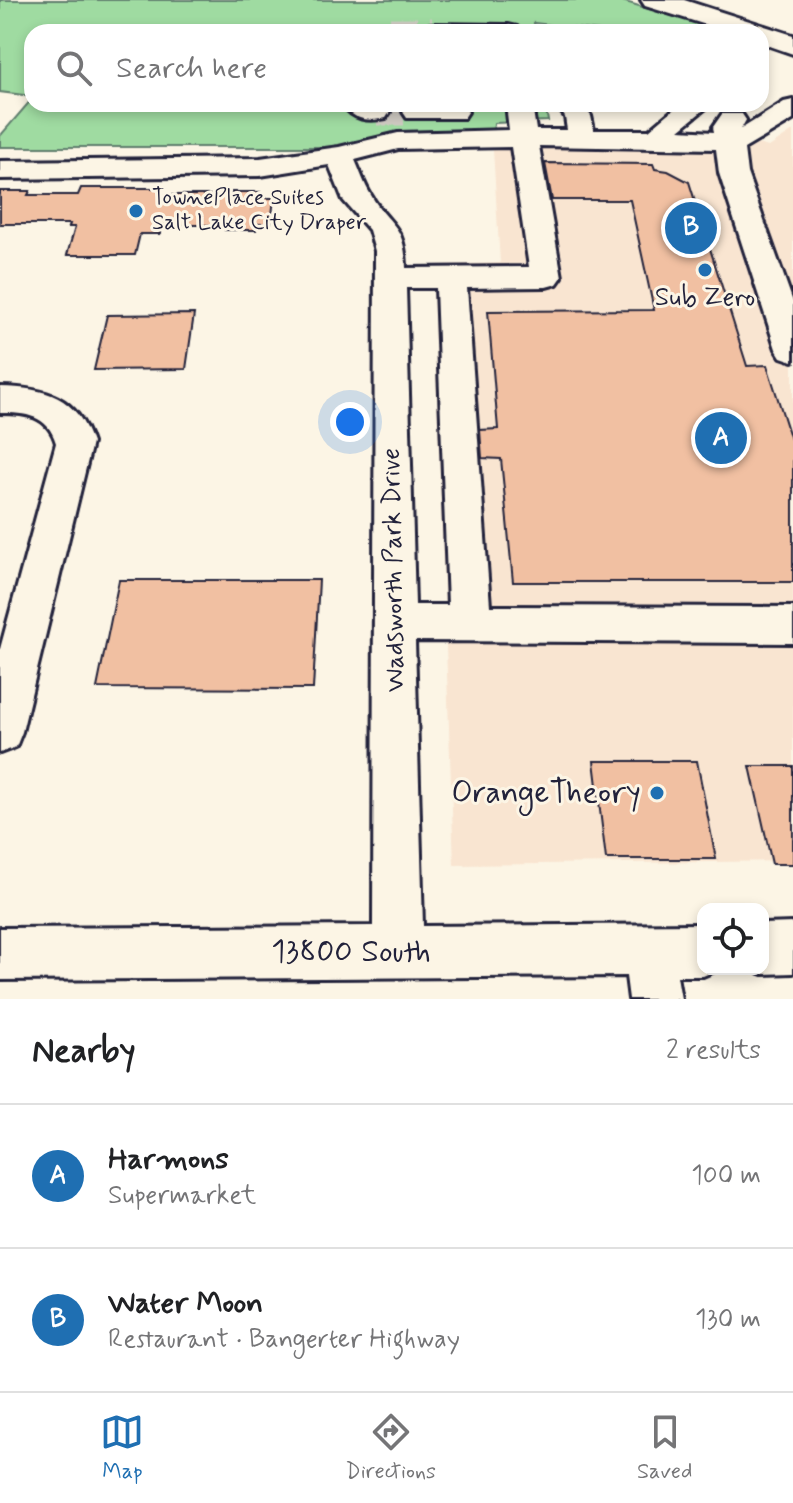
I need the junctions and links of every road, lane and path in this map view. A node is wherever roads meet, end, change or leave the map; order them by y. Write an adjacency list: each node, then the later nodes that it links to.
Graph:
1 (655, 0): 4 (main road)
2 (727, 0): 3 (main road)
3 (793, 22)
4 (731, 24)
5 (769, 37): 6 (main road)
6 (793, 45)
7 (416, 112): 12 (street)
8 (520, 112): 13 (street)
9 (686, 112): 14 (street)
10 (579, 115): 13 (street); 14 (street)
11 (759, 117): 15 (street); 16 (street)
12 (455, 118): 13 (street); 17 (street)
13 (524, 138): 20 (street)
14 (656, 138): 15 (street)
15 (729, 143): 21 (street)
16 (793, 143)
17 (339, 155): 18 (street); 19 (street, Wadsworth Park Drive)
18 (0, 170)
19 (391, 278): 20 (street); 23 (street, Wadsworth Park Drive)
20 (451, 278): 24 (street)
21 (793, 349)
22 (0, 400): 26 (street)
23 (395, 623): 24 (street); 29 (street, Wadsworth Park Drive)
24 (470, 624): 25 (street)
25 (793, 625)
26 (0, 732)
27 (793, 948): 28 (street)
28 (769, 949)
29 (398, 952): 31 (street, 13800 South); 32 (street, 13800 South)
30 (697, 953): 32 (street, 13800 South)
31 (0, 954)
32 (652, 975)

